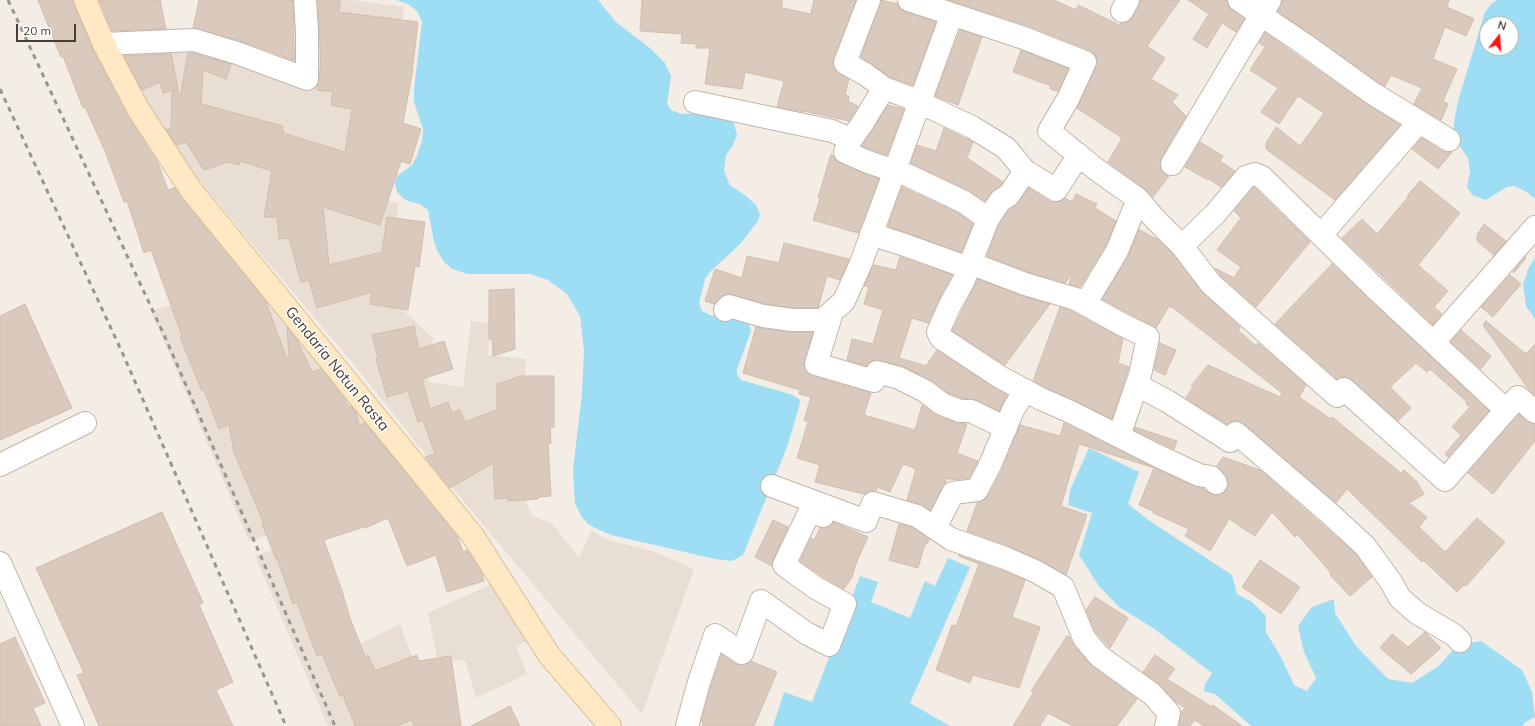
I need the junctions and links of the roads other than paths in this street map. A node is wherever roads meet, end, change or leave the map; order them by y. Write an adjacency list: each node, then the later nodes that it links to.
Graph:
1 (85, 0): 8 (main road, Gendaria Notun Rasta)
2 (305, 0): 8 (street)
3 (869, 0): 9 (street)
4 (910, 0): 7 (street)
5 (1239, 0): 6 (street)
6 (1265, 8): 12 (street); 16 (street)
7 (952, 14): 11 (street); 15 (street)
8 (104, 44): 45 (main road, Gendaria Notun Rasta)
9 (884, 88): 11 (street); 14 (street)
10 (695, 102): 14 (street)
11 (919, 102): 17 (street); 18 (street)
12 (1419, 122): 13 (street); 23 (street)
13 (1449, 140)
14 (850, 141): 17 (street)
15 (1078, 155): 18 (street); 19 (street)
16 (1172, 164)
17 (895, 171): 20 (street); 22 (street)
18 (1025, 171): 20 (street)
19 (1138, 199): 24 (street); 26 (street)
20 (988, 219): 25 (street)
21 (1535, 227): 29 (street)
22 (871, 234): 25 (street); 28 (street)
23 (1321, 234): 24 (street); 29 (street)
24 (1182, 246): 32 (street)
25 (970, 266): 26 (street); 31 (street)
26 (1085, 304): 30 (street)
27 (725, 310): 28 (street)
28 (832, 312): 35 (street)
29 (1434, 342): 32 (street)
30 (1137, 385): 36 (street); 43 (street)
31 (1025, 390): 35 (street); 36 (street)
32 (1506, 410): 33 (street)
33 (1535, 412)
34 (85, 423): 37 (street)
35 (1006, 428): 41 (street)
36 (1119, 436): 38 (street)
37 (0, 465)
38 (1216, 483)
39 (772, 486): 40 (street)
40 (826, 506): 41 (street); 46 (street)
41 (935, 528): 47 (street)
42 (0, 563): 44 (street)
43 (1460, 641)
44 (73, 726)
45 (610, 726)
46 (687, 726)
47 (1166, 726)

